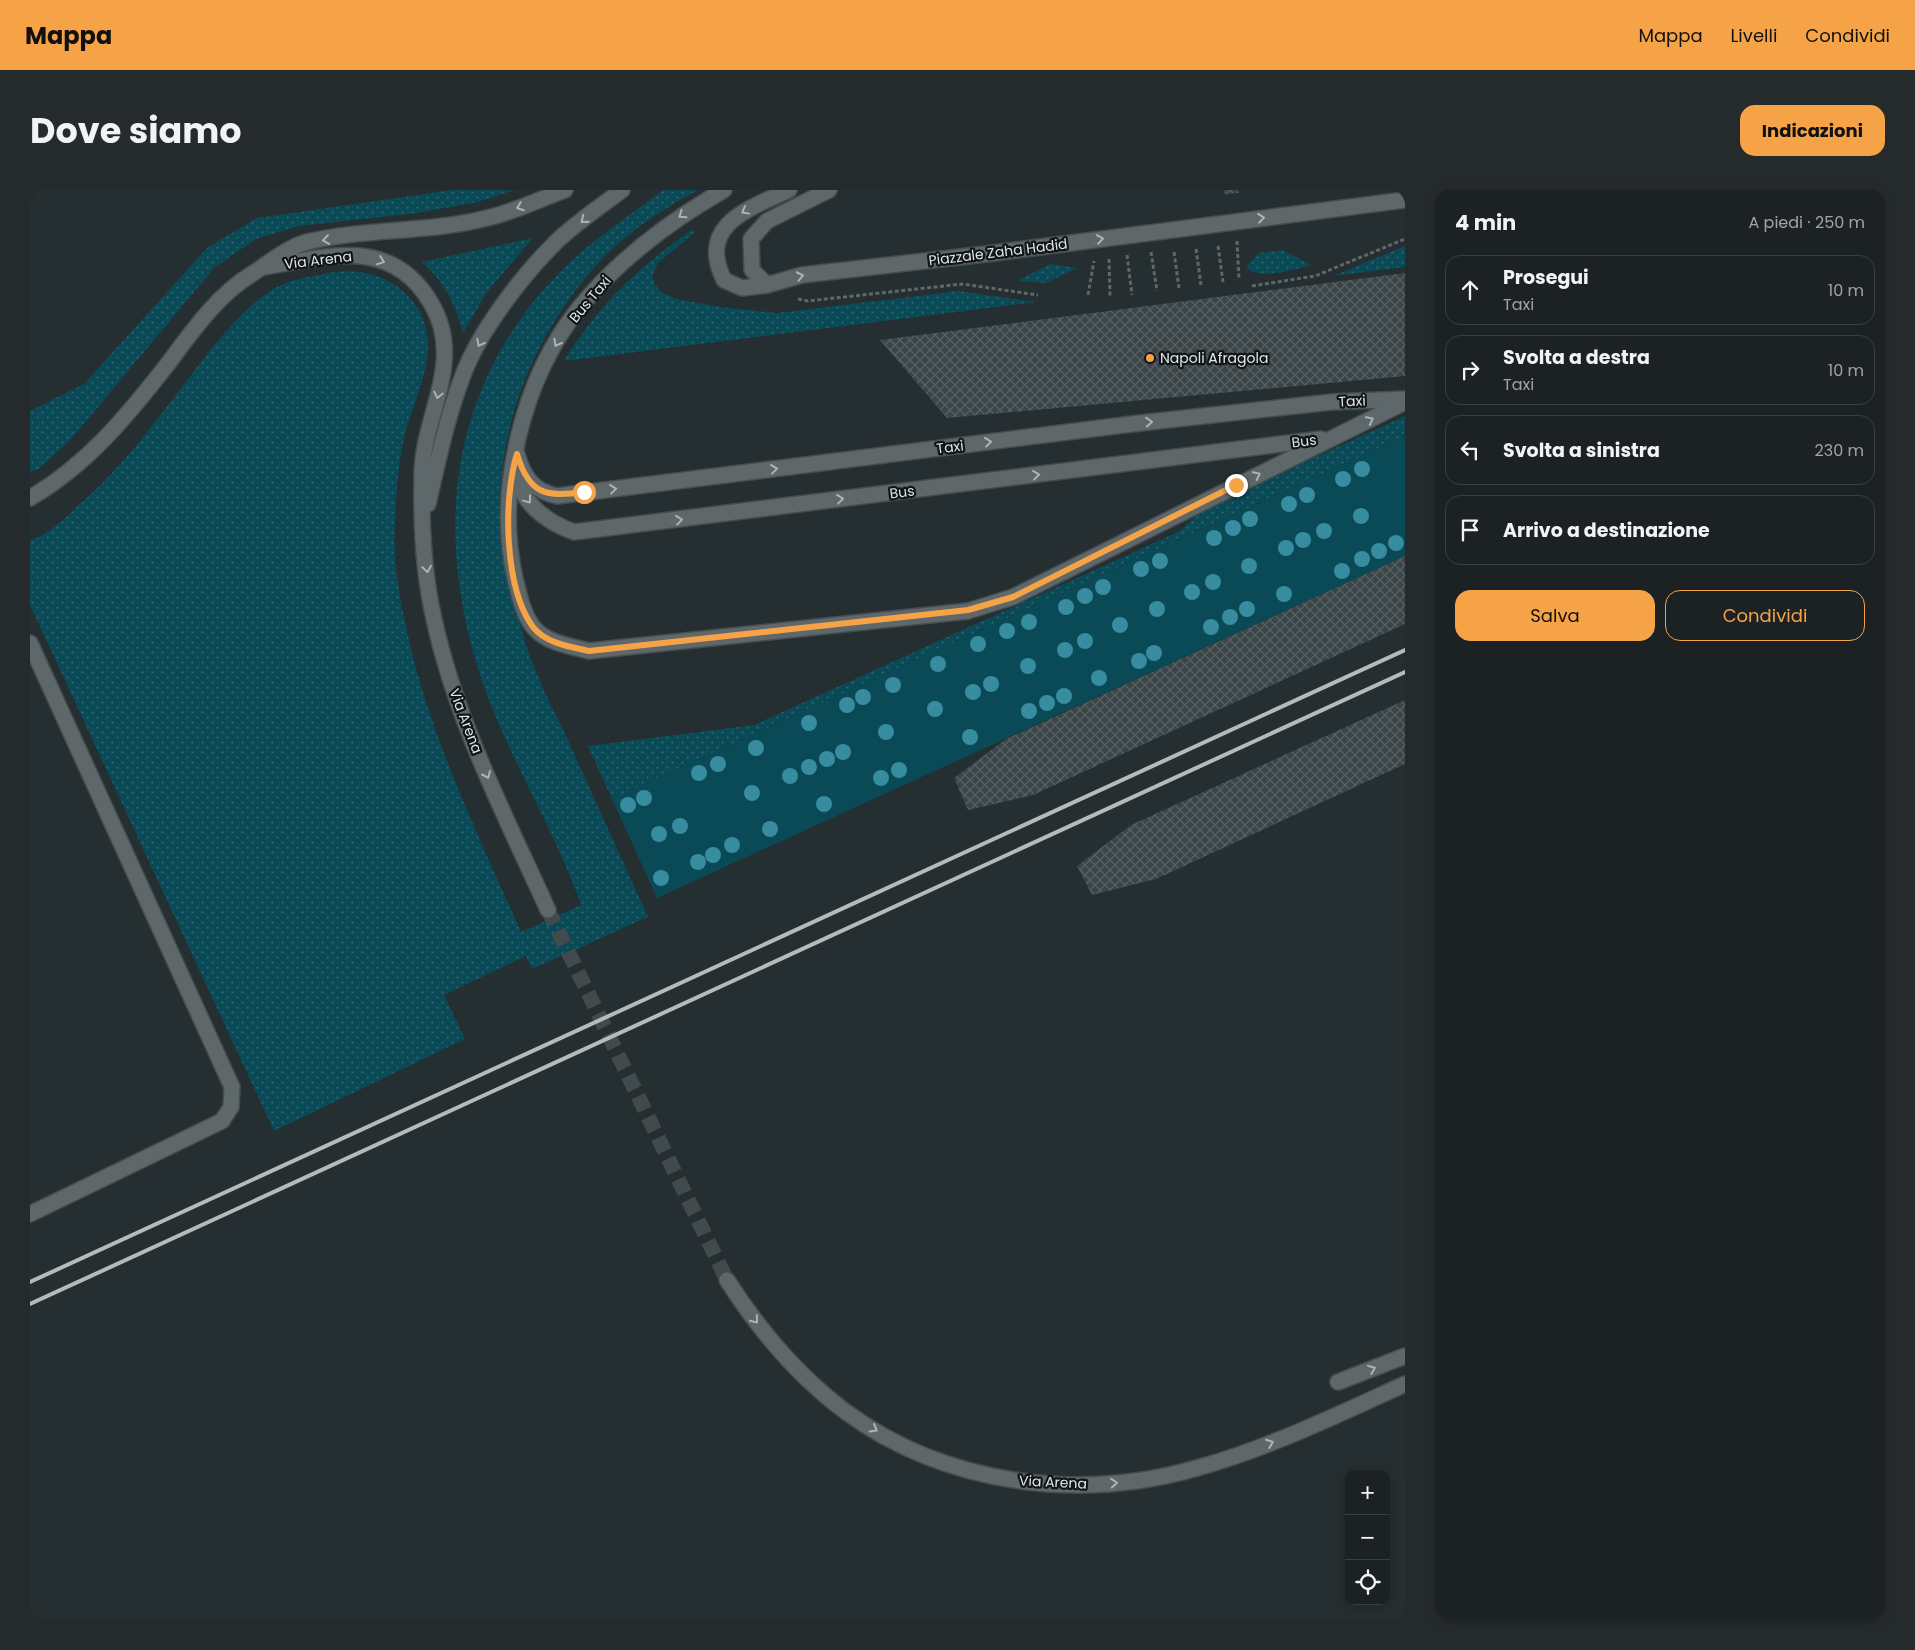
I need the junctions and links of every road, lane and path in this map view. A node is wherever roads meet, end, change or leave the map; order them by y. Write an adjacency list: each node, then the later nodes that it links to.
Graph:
1 (566, 190): 13 (street, Via Arena, one-way to 13)
2 (622, 190): 33 (street, Via Arena, one-way to 33)
3 (724, 190): 31 (street, Bus Taxi, one-way to 31)
4 (789, 190): 19 (street, Piazzale Zaha Hadid, one-way to 19)
5 (828, 190): 19 (street)
6 (1405, 200): 19 (street, Piazzale Zaha Hadid, one-way to 6)
7 (1236, 238): 17 (path)
8 (1405, 239): 21 (path)
9 (1217, 240): 18 (path)
10 (1196, 243): 20 (path)
11 (1173, 246): 22 (path)
12 (1150, 248): 23 (path)
13 (264, 267): 32 (street, Via Arena); 33 (street, Via Arena, one-way to 33)
14 (1092, 267): 25 (path)
15 (1129, 268): 26 (path)
16 (1109, 270): 27 (path)
17 (1239, 280)
18 (1224, 282)
19 (767, 285)
20 (1201, 285)
21 (1252, 286)
22 (1179, 288)
23 (1157, 291)
24 (1038, 295): 28 (path)
25 (1088, 295)
26 (1132, 295)
27 (1110, 296)
28 (795, 299)
29 (1405, 400): 30 (street, one-way to 29); 31 (street, Taxi, one-way to 29)
30 (1335, 437): 31 (street, Bus, one-way to 30); 31 (street, one-way to 30)
31 (517, 454)
32 (30, 498)
33 (422, 521): 35 (street, Via Arena, one-way to 35)
34 (30, 643): 36 (street)
35 (548, 910)
36 (30, 1214)
37 (727, 1280): 40 (street, Via Arena, one-way to 40)
38 (1405, 1356): 39 (street, one-way to 38)
39 (1338, 1382)
40 (1405, 1384)

